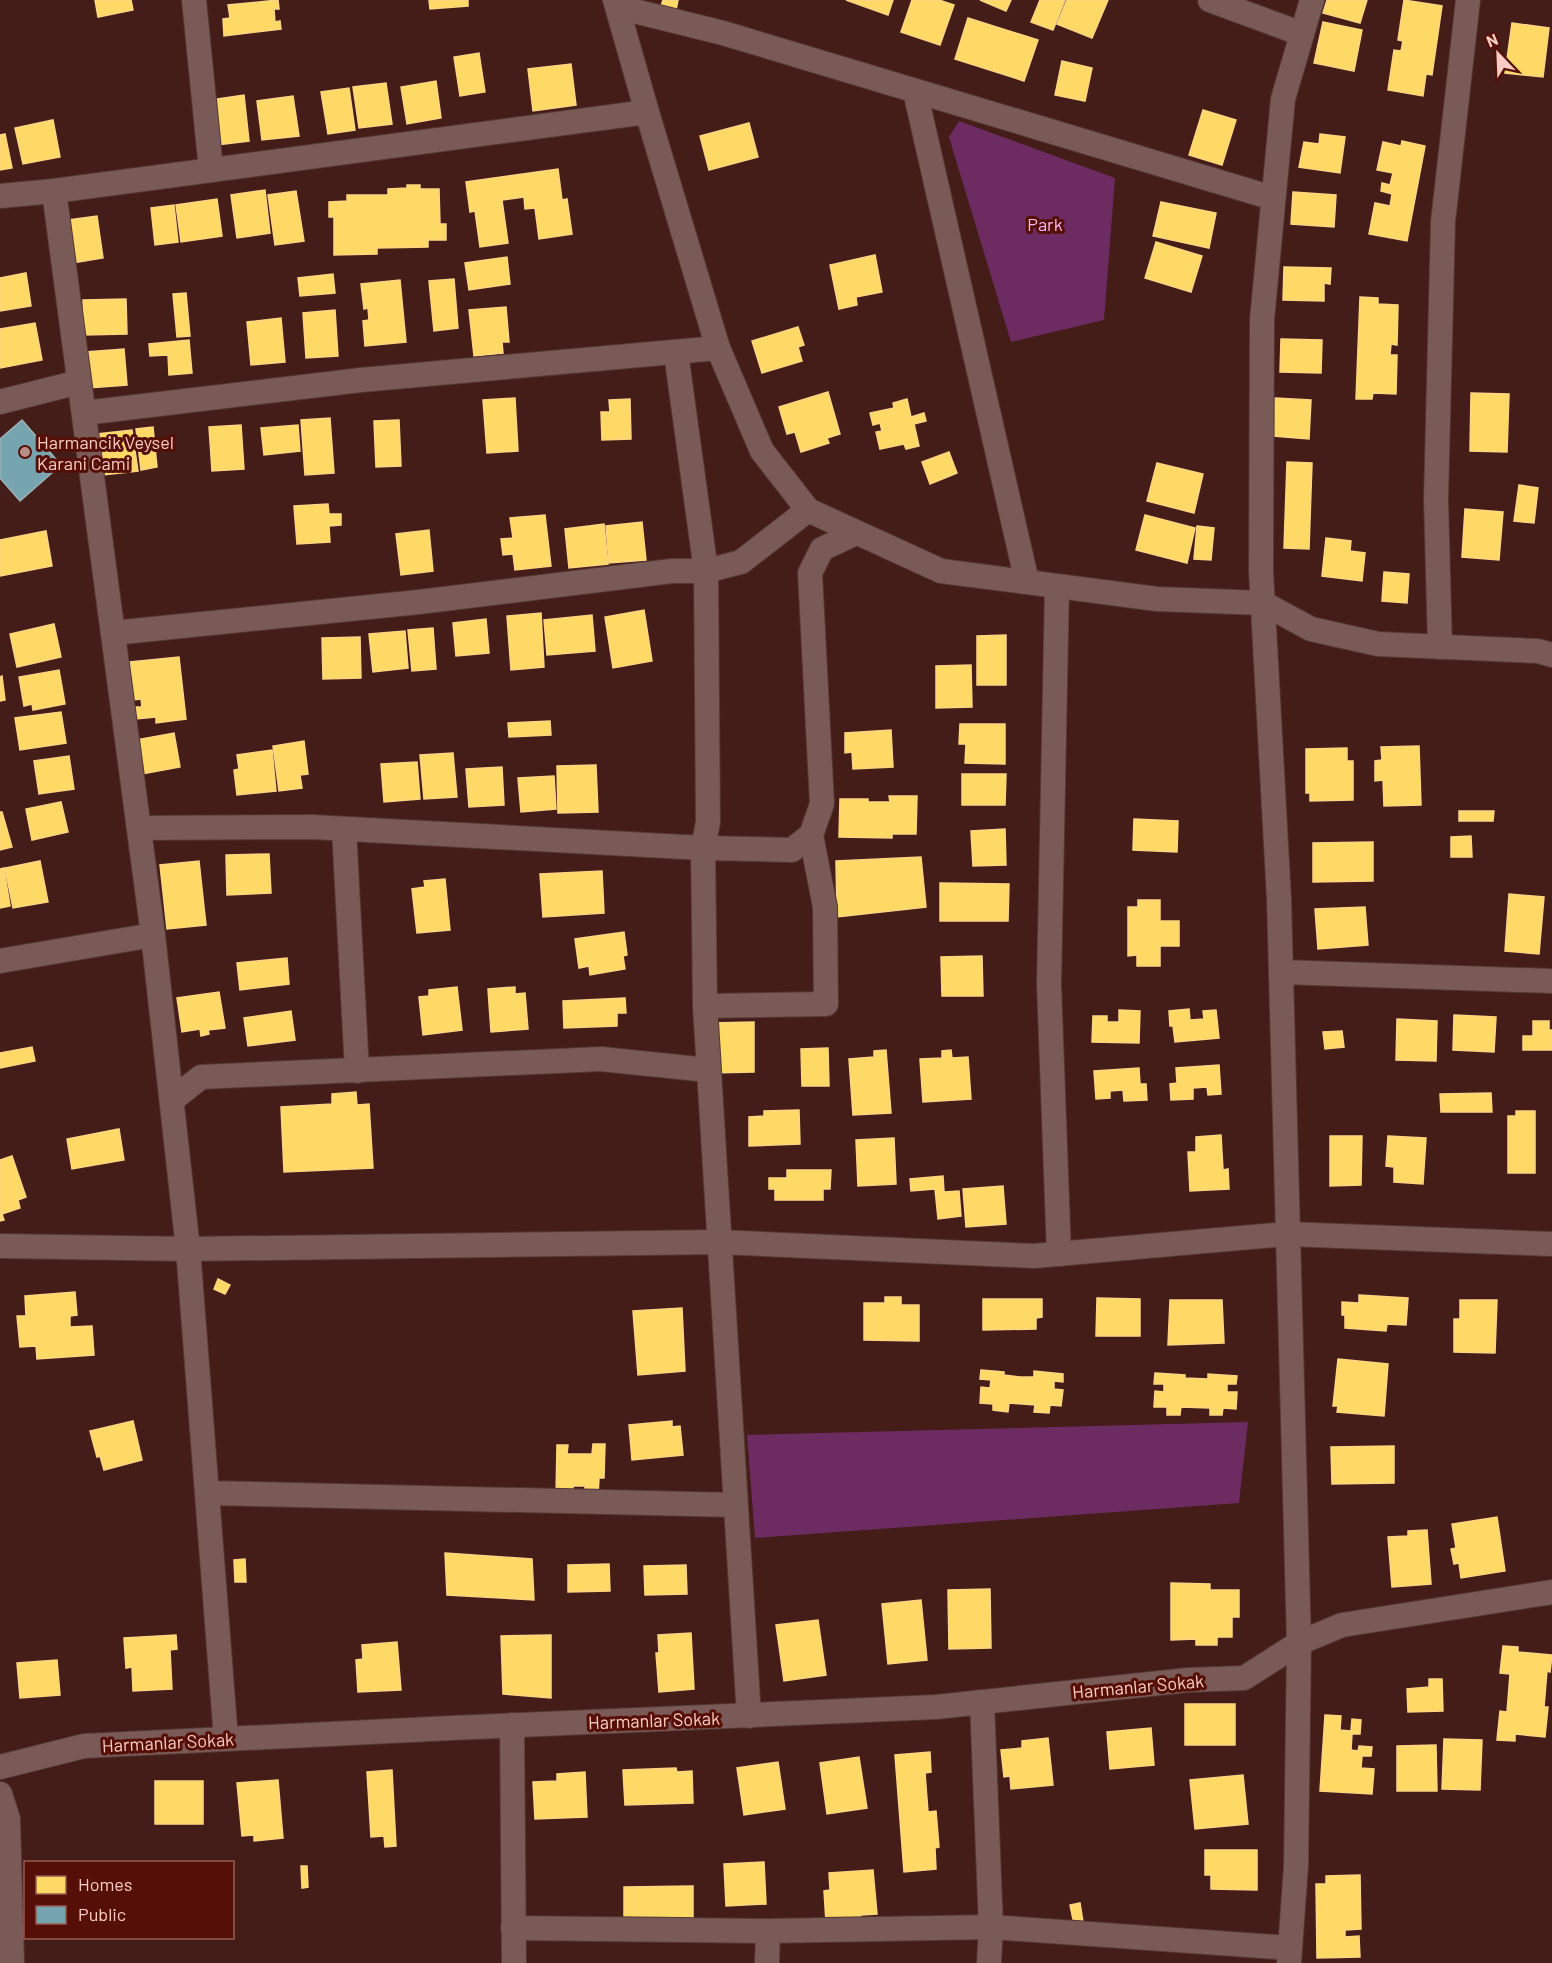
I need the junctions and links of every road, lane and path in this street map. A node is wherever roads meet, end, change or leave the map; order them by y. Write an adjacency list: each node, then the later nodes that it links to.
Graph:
1 (194, 0): 9 (street)
2 (1210, 0): 6 (street)
3 (1312, 0): 6 (street)
4 (1468, 0): 25 (street)
5 (617, 4): 7 (street); 8 (street)
6 (1302, 34): 12 (street)
7 (915, 90): 12 (street); 21 (street)
8 (647, 112): 9 (street); 13 (street)
9 (212, 170): 10 (street)
10 (54, 191): 11 (street); 15 (street)
11 (0, 196)
12 (1273, 198): 23 (street)
13 (718, 348): 14 (street); 18 (street)
14 (676, 353): 17 (street); 20 (street)
15 (79, 382): 16 (street); 17 (street)
16 (0, 402)
17 (84, 413): 24 (street)
18 (808, 510): 19 (street); 20 (street)
19 (856, 532): 21 (street); 29 (street)
20 (706, 571): 24 (street); 30 (street)
21 (1027, 582): 22 (street)
22 (1057, 586): 23 (street); 44 (street)
23 (1263, 603): 25 (street); 33 (street)
24 (113, 633): 27 (street)
25 (1440, 647): 26 (street)
26 (1552, 655)
27 (139, 828): 28 (street); 31 (street)
28 (344, 829): 30 (street); 37 (street)
29 (811, 835): 30 (street); 35 (street)
30 (703, 848): 35 (street)
31 (153, 935): 32 (street); 38 (street)
32 (0, 961)
33 (1281, 972): 34 (street); 39 (street)
34 (1552, 981)
35 (705, 1006): 36 (street)
36 (708, 1070): 37 (street); 40 (street)
37 (357, 1071): 38 (street)
38 (172, 1100): 43 (street)
39 (1287, 1234): 41 (street); 44 (street); 48 (street)
40 (718, 1242): 43 (street); 44 (street); 46 (street)
41 (1552, 1244)
42 (0, 1246): 43 (street)
43 (188, 1249): 45 (street)
44 (1059, 1254)
45 (207, 1493): 46 (street); 52 (street)
46 (735, 1505): 50 (street)
47 (1552, 1592): 48 (street, Harmanlar Sokak)
48 (1299, 1643): 49 (street, Harmanlar Sokak); 58 (street)
49 (982, 1702): 50 (street, Harmanlar Sokak); 55 (street)
50 (749, 1716): 51 (street, Harmanlar Sokak)
51 (512, 1725): 52 (street, Harmanlar Sokak); 56 (street)
52 (226, 1739): 53 (street, Harmanlar Sokak)
53 (0, 1767)
54 (0, 1794): 59 (street)
55 (991, 1927): 57 (street); 58 (street); 62 (street)
56 (513, 1928): 57 (street); 60 (street)
57 (768, 1931): 61 (street)
58 (1290, 1956)
59 (12, 1963)
60 (514, 1963)
61 (767, 1963)
62 (989, 1963)

